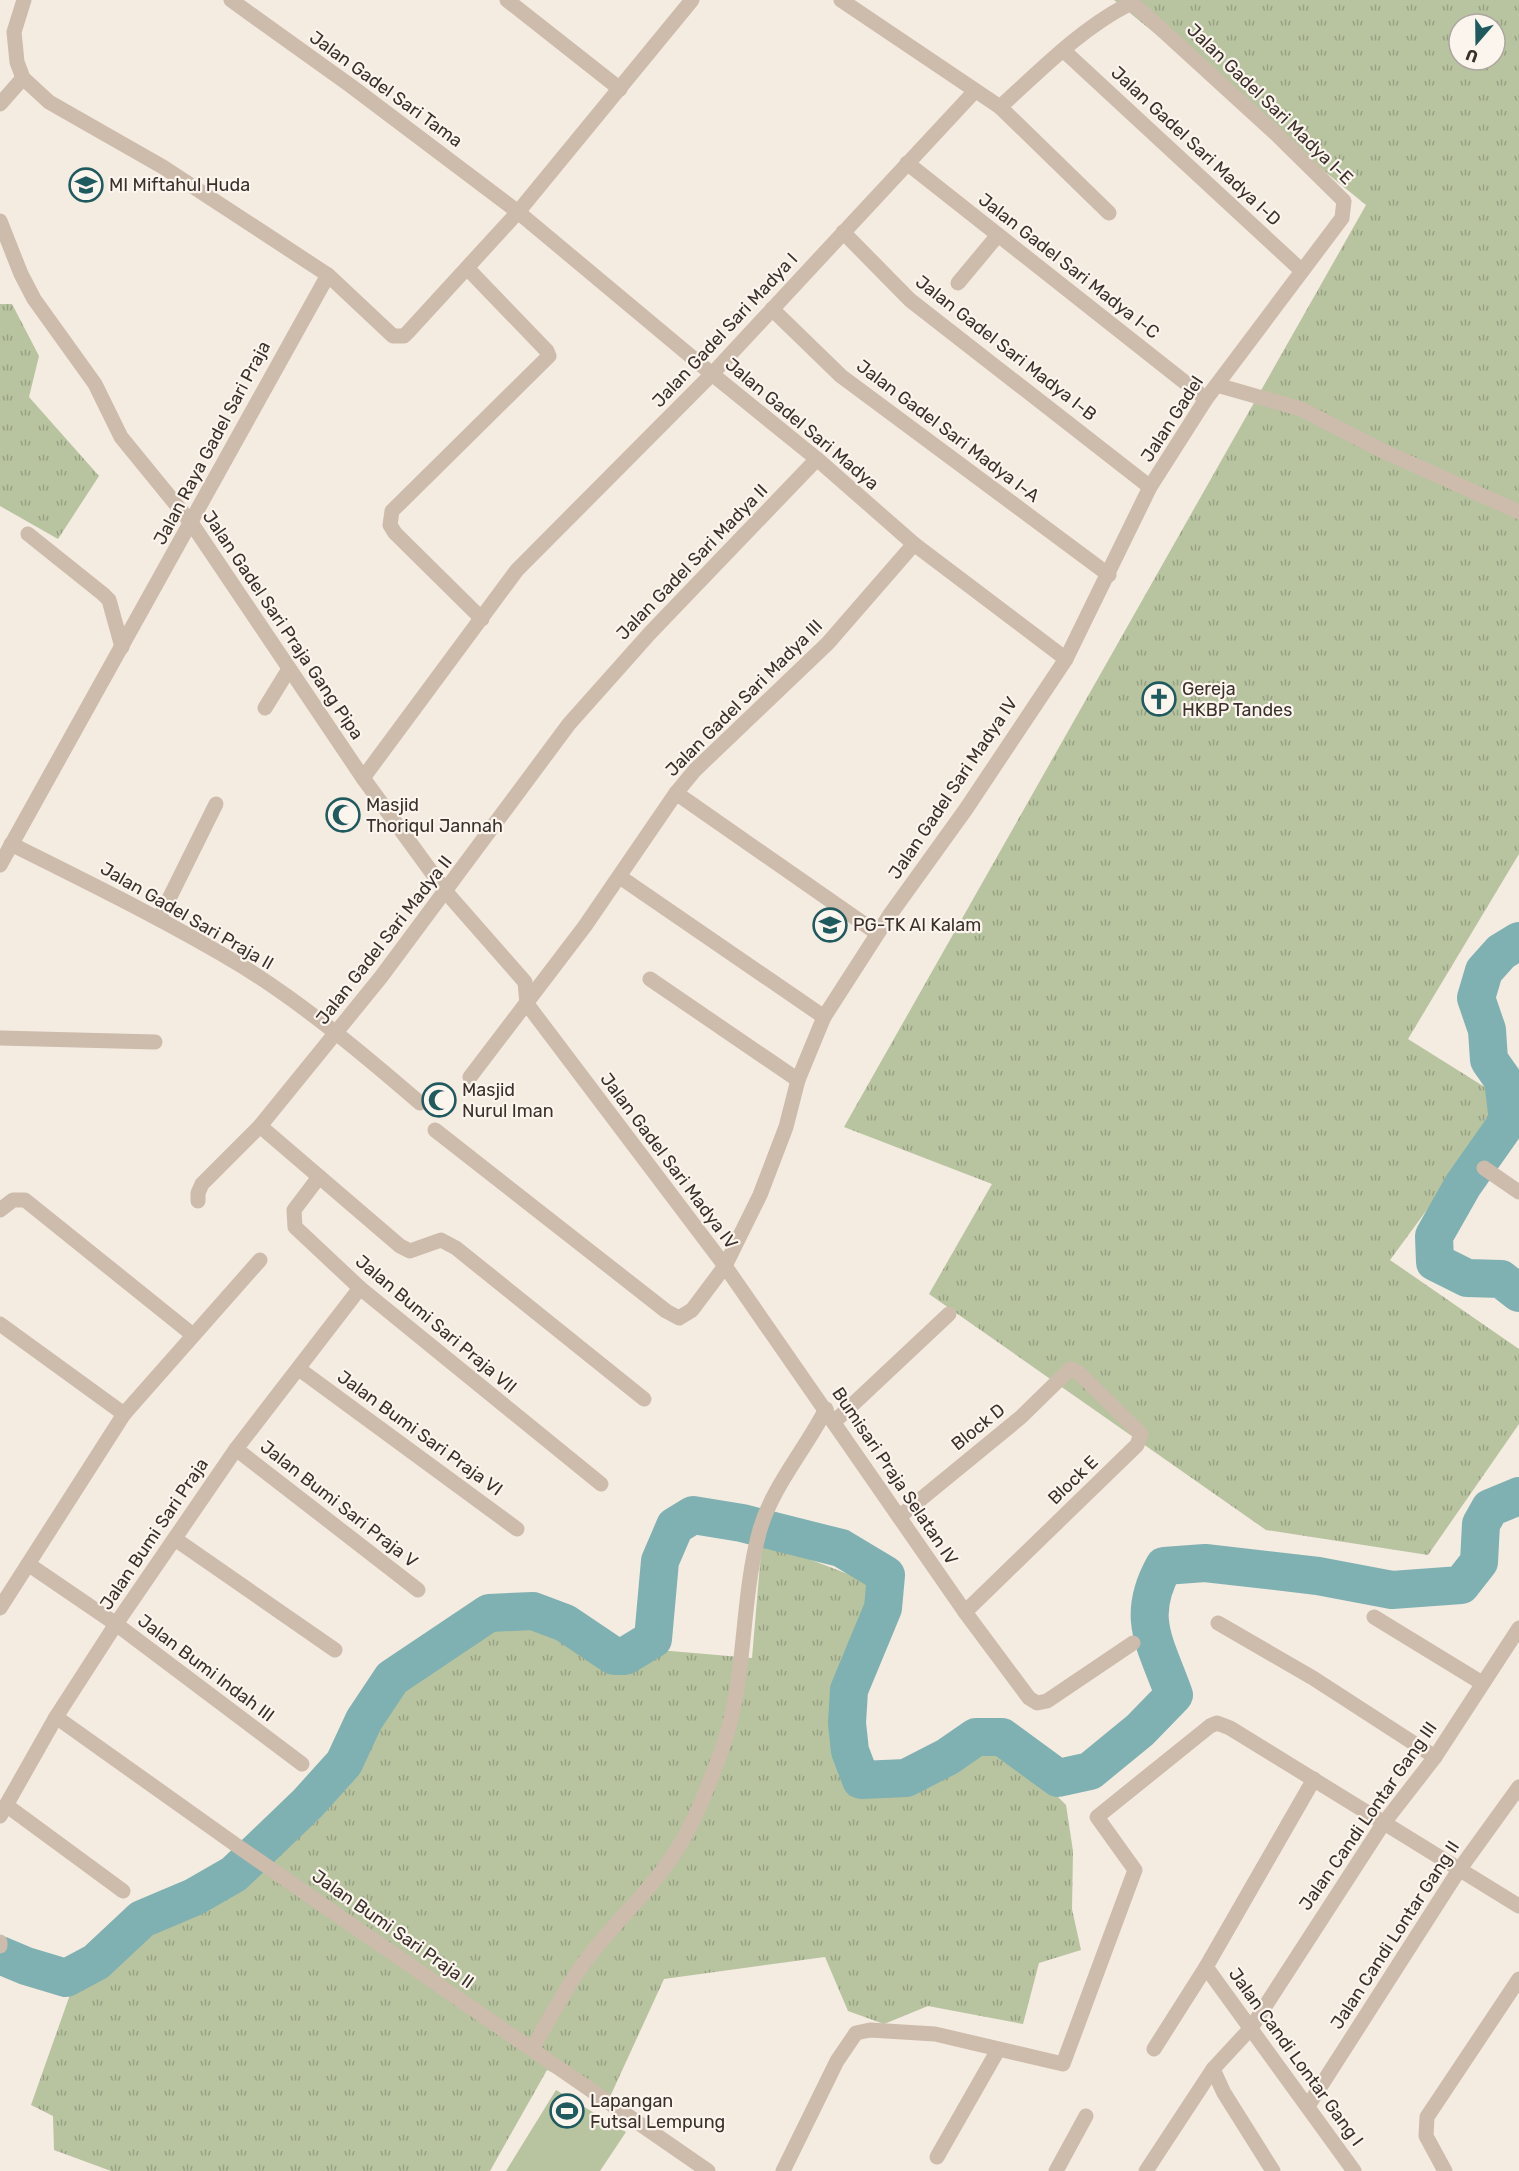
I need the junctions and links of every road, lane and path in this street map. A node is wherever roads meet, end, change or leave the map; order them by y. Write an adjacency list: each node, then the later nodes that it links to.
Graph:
1 (24, 0): 7 (street)
2 (231, 0): 13 (street, Jalan Gadel Sari Tama)
3 (507, 0): 8 (street)
4 (692, 0): 8 (street)
5 (841, 0): 9 (street)
6 (1063, 50): 11 (street); 15 (street, Jalan Gadel Sari Madya I-E); 20 (street, Jalan Gadel Sari Madya I-D)
7 (23, 78): 10 (street); 21 (street)
8 (620, 89): 13 (street)
9 (975, 91): 11 (street); 12 (street, Jalan Gadel Sari Madya I)
10 (0, 105)
11 (1000, 107): 14 (street)
12 (907, 163): 17 (street, Jalan Gadel Sari Madya I); 18 (street, Jalan Gadel Sari Madya I-C)
13 (518, 212): 19 (street); 24 (street, Jalan Gadel Sari Madya)
14 (1109, 213)
15 (1342, 218): 20 (street, Jalan Gadel)
16 (0, 220): 30 (street, Jalan Gadel Sari Praja Gang Pipa)
17 (843, 232): 23 (street, Jalan Gadel Sari Madya I); 28 (street, Jalan Gadel Sari Madya I-B)
18 (998, 235): 22 (street); 26 (street, Jalan Gadel Sari Madya I-C)
19 (468, 269): 21 (street); 34 (street)
20 (1302, 271): 25 (street, Jalan Gadel)
21 (328, 275): 30 (street, Jalan Raya Gadel Sari Praja)
22 (958, 283)
23 (772, 309): 24 (street, Jalan Gadel Sari Madya I); 33 (street, Jalan Gadel Sari Madya I-A)
24 (711, 374): 27 (street, Jalan Gadel Sari Madya); 34 (street, Jalan Gadel Sari Madya I)
25 (1217, 385): 26 (street, Jalan Gadel); 29 (street)
26 (1206, 399): 28 (street, Jalan Gadel)
27 (818, 459): 32 (street, Jalan Gadel Sari Madya); 45 (street, Jalan Gadel Sari Madya II)
28 (1150, 487): 33 (street, Jalan Gadel)
29 (1519, 512)
30 (192, 524): 35 (street, Jalan Raya Gadel Sari Praja); 37 (street, Jalan Gadel Sari Praja Gang Pipa)
31 (28, 534): 35 (street)
32 (914, 544): 36 (street, Jalan Gadel Sari Madya); 40 (street, Jalan Gadel Sari Madya III)
33 (1109, 575): 36 (street, Jalan Gadel)
34 (482, 619): 39 (street, Jalan Gadel Sari Madya I)
35 (122, 647): 42 (street, Jalan Raya Gadel Sari Praja)
36 (1066, 659): 47 (street, Jalan Gadel Sari Madya IV)
37 (289, 669): 38 (street); 39 (street, Jalan Gadel Sari Praja Gang Pipa)
38 (265, 708)
39 (363, 778): 45 (street, Jalan Gadel Sari Madya IV)
40 (676, 793): 44 (street, Jalan Gadel Sari Madya III); 47 (street)
41 (216, 804): 46 (street)
42 (11, 844): 43 (street, Jalan Raya Gadel Sari Praja); 46 (street, Jalan Gadel Sari Praja II)
43 (0, 865)
44 (620, 877): 49 (street, Jalan Gadel Sari Madya III); 50 (street)
45 (446, 892): 49 (street, Jalan Gadel Sari Madya IV); 51 (street, Jalan Gadel Sari Madya II)
46 (159, 920): 51 (street, Jalan Gadel Sari Praja II)
47 (877, 933): 50 (street, Jalan Gadel Sari Madya IV)
48 (650, 979): 55 (street)
49 (527, 1004): 54 (street, Jalan Gadel Sari Madya III); 65 (street, Jalan Gadel Sari Madya IV)
50 (824, 1017): 55 (street, Jalan Gadel Sari Madya IV)
51 (337, 1032): 56 (street, Jalan Gadel Sari Praja II); 57 (street, Jalan Gadel Sari Madya II)
52 (0, 1038): 53 (street)
53 (155, 1042)
54 (470, 1077)
55 (798, 1080): 65 (street, Jalan Gadel Sari Madya IV)
56 (420, 1103)
57 (260, 1126): 60 (street); 62 (street, Jalan Gadel Sari Madya II)
58 (435, 1130): 65 (street)
59 (1484, 1168): 61 (street)
60 (319, 1177): 66 (street, Jalan Bumi Sari Praja VII); 72 (street)
61 (1519, 1191)
62 (198, 1201)
63 (0, 1210): 69 (street)
64 (260, 1260): 69 (street)
65 (725, 1266): 74 (street, Bumisari Praja Selatan IV)
66 (360, 1288): 70 (street, Jalan Bumi Sari Praja); 76 (street, Jalan Bumi Sari Praja VII)
67 (948, 1314): 74 (street)
68 (0, 1324): 73 (street)
69 (193, 1335): 73 (street)
70 (299, 1369): 75 (street, Jalan Bumi Sari Praja); 78 (street, Jalan Bumi Sari Praja VI)
71 (1078, 1372): 77 (street, Block D); 83 (street, Block E)
72 (644, 1399)
73 (124, 1414): 80 (street)
74 (830, 1416): 77 (street, Bumisari Praja Selatan IV); 106 (street)
75 (236, 1449): 79 (street, Jalan Bumi Sari Praja); 81 (street, Jalan Bumi Sari Praja V)
76 (601, 1484)
77 (898, 1517): 83 (street, Bumisari Praja Selatan IV)
78 (517, 1529)
79 (175, 1539): 86 (street, Jalan Bumi Sari Praja); 89 (street)
80 (28, 1564): 82 (street); 86 (street, Jalan Bumi Indah III)
81 (417, 1590)
82 (2, 1601)
83 (964, 1612): 88 (street, Bumisari Praja Selatan IV)
84 (1374, 1617): 90 (street)
85 (1218, 1623): 92 (street)
86 (116, 1624): 91 (street, Jalan Bumi Sari Praja); 93 (street, Jalan Bumi Indah III)
87 (1519, 1628): 90 (street, Jalan Candi Lontar Gang III)
88 (1133, 1642)
89 (335, 1650)
90 (1482, 1683): 92 (street, Jalan Candi Lontar Gang III)
91 (57, 1717): 96 (street, Jalan Bumi Sari Praja); 106 (street, Jalan Bumi Sari Praja II)
92 (1435, 1757): 97 (street, Jalan Candi Lontar Gang III)
93 (302, 1764)
94 (1314, 1779): 97 (street); 103 (street); 108 (street)
95 (1519, 1787): 98 (street, Jalan Candi Lontar Gang II)
96 (3, 1810): 99 (street)
97 (1383, 1824): 98 (street); 105 (street, Jalan Candi Lontar Gang III)
98 (1459, 1870): 100 (street); 110 (street, Jalan Candi Lontar Gang II)
99 (123, 1891)
100 (1519, 1906)
101 (0, 1941): 102 (street)
102 (0, 1946)
103 (1206, 1967): 105 (street, Jalan Candi Lontar Gang I); 107 (street)
104 (1519, 1979): 119 (street)
105 (1251, 2028): 109 (street, Jalan Candi Lontar Gang III); 110 (street, Jalan Candi Lontar Gang I)
106 (532, 2049): 113 (street, Jalan Bumi Sari Praja II)
107 (1154, 2049)
108 (998, 2050): 112 (street); 114 (street)
109 (1213, 2070): 116 (street, Jalan Candi Lontar Gang III); 117 (street)
110 (1308, 2106): 118 (street, Jalan Candi Lontar Gang I)
111 (1086, 2116): 115 (street)
112 (937, 2157)
113 (708, 2171)
114 (783, 2171)
115 (1056, 2171)
116 (1146, 2171)
117 (1273, 2171)
118 (1354, 2171)
119 (1445, 2171)

